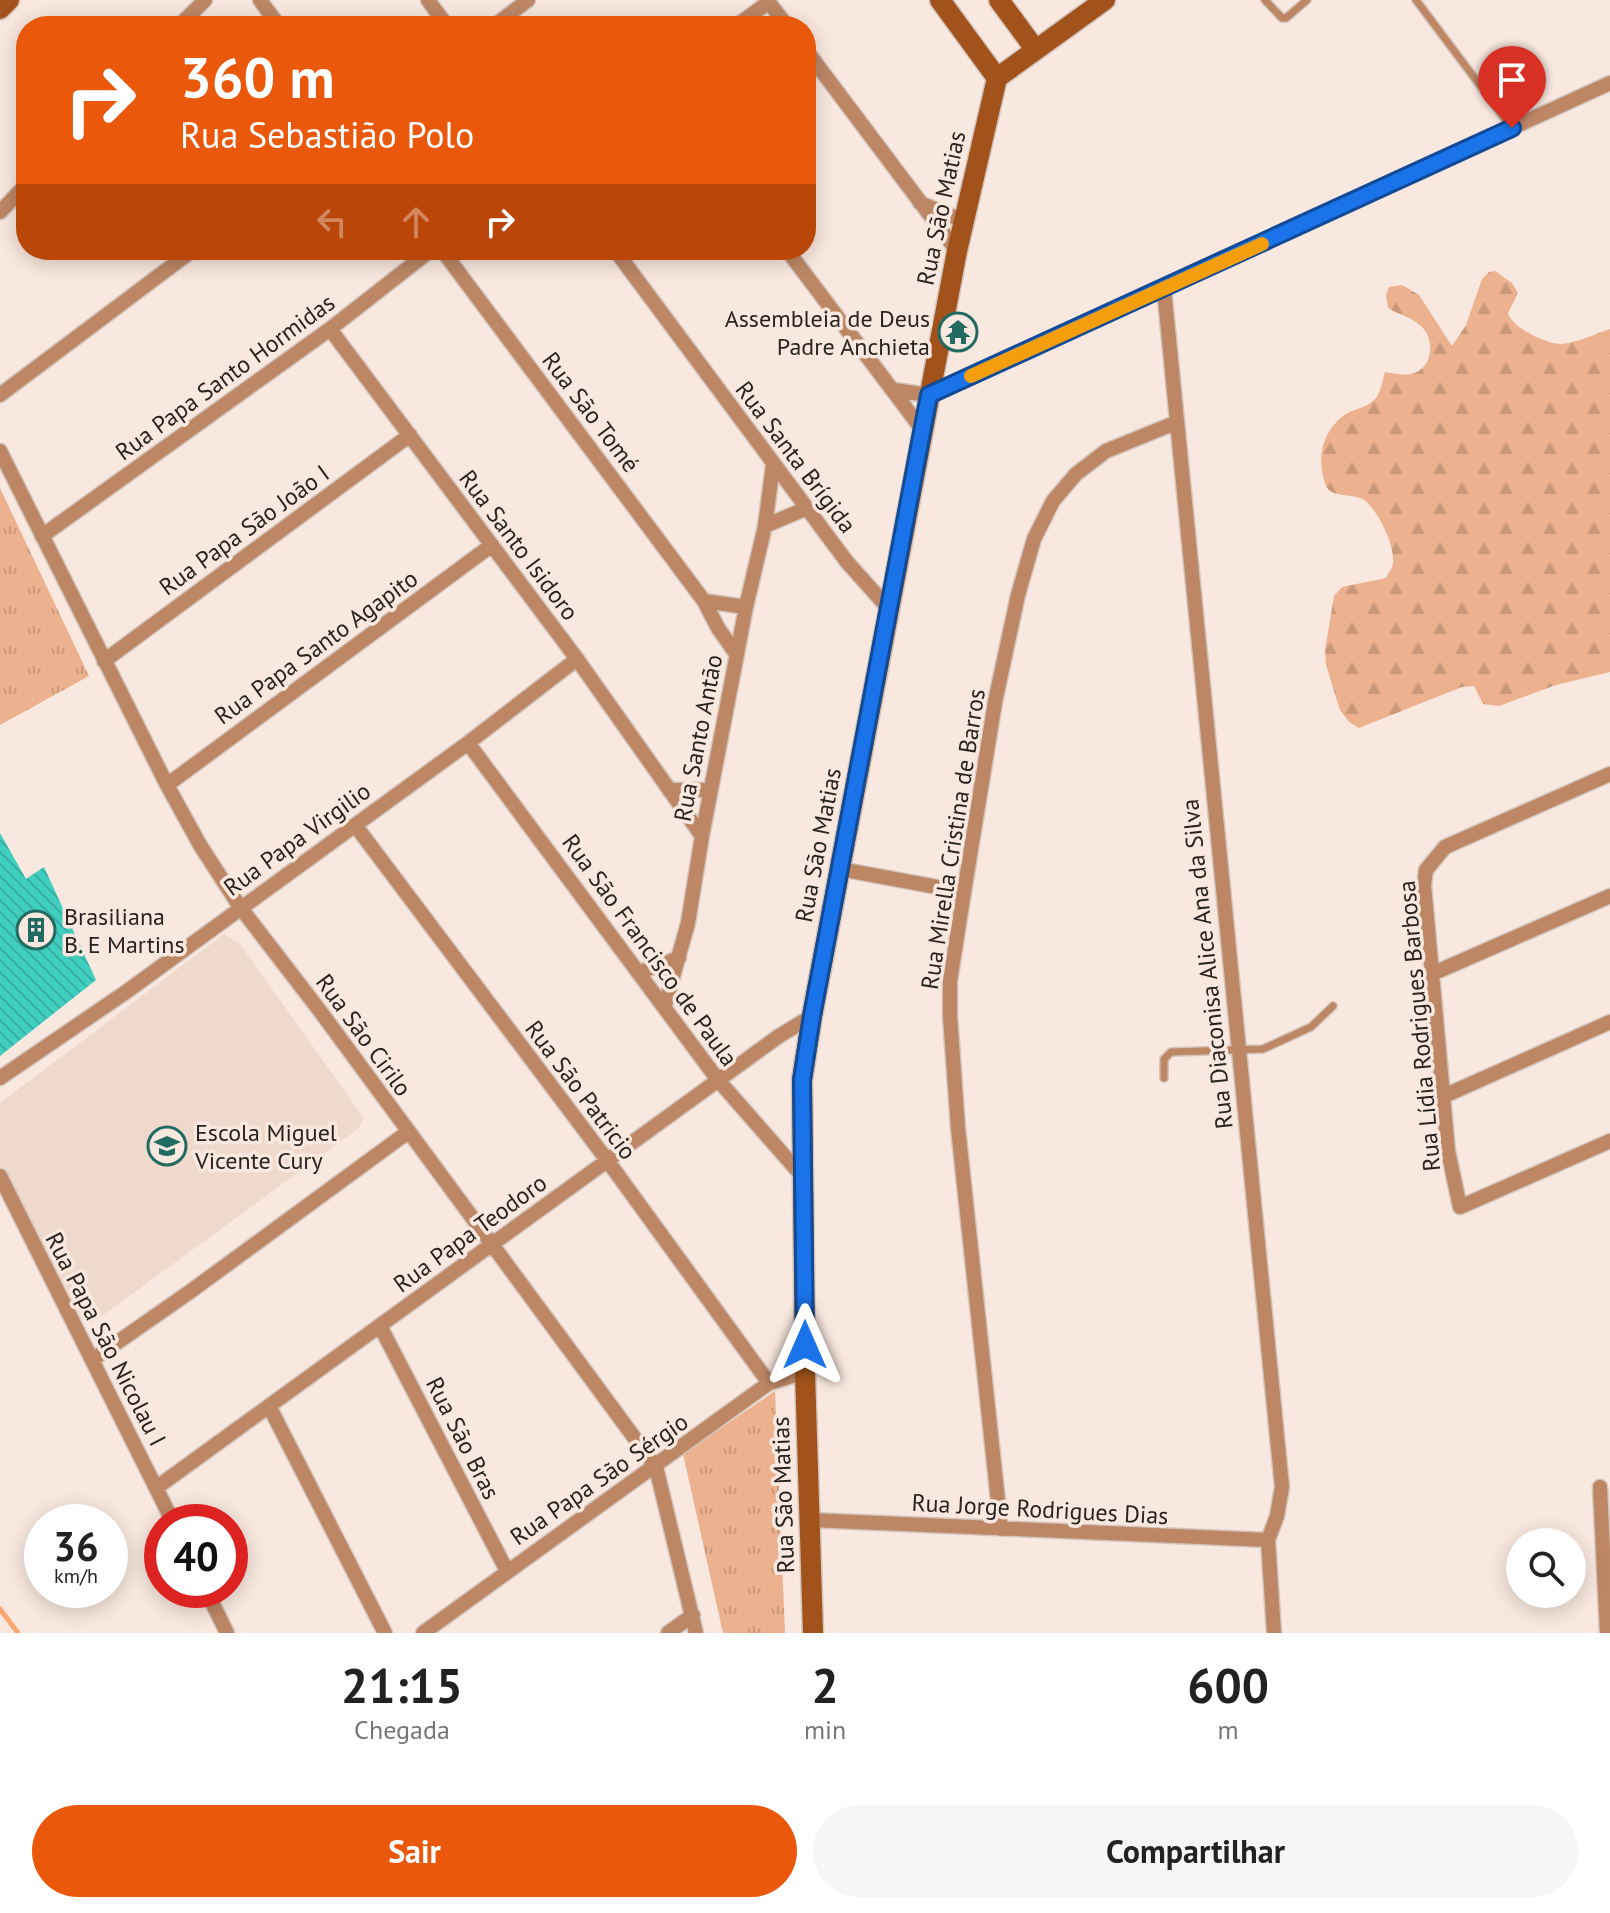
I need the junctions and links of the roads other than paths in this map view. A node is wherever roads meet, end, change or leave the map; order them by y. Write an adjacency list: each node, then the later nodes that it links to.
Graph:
1 (9, 0): 11 (street)
2 (205, 0): 12 (street)
3 (528, 0): 13 (street)
4 (940, 0): 17 (street)
5 (999, 0): 15 (street)
6 (1105, 0): 15 (street)
7 (1265, 0): 8 (lane)
8 (1307, 0)
9 (1416, 0): 19 (lane)
10 (768, 1): 14 (street)
11 (0, 9)
12 (189, 16)
13 (507, 16)
14 (749, 16)
15 (1035, 49): 17 (street)
16 (816, 63): 21 (street)
17 (997, 78): 23 (street, Rua São Matias)
18 (1610, 83): 19 (street)
19 (1512, 128): 30 (street)
20 (16, 195): 22 (street)
21 (920, 202): 23 (street); 24 (street)
22 (0, 212)
23 (964, 221): 24 (street, Rua São Matias)
24 (957, 251): 34 (street, Rua São Matias)
25 (180, 260): 33 (street)
26 (418, 260): 31 (street, Rua Papa Santo Hormidas)
27 (449, 260): 44 (street, Rua São Tomé)
28 (622, 260): 39 (street, Rua Santa Brígida)
29 (795, 260): 32 (street)
30 (1164, 289): 34 (street); 35 (street, Rua Diaconisa Alice Ana da Silva)
31 (330, 329): 37 (street, Rua Santo Isidoro); 42 (street, Rua Papa Santo Hormidas)
32 (894, 390): 34 (street); 36 (street)
33 (0, 395)
34 (929, 395): 36 (street, Rua São Matias)
35 (1175, 423): 58 (street, Rua Mirella Cristina de Barros); 68 (street, Rua Diaconisa Alice Ana da Silva)
36 (924, 432): 46 (street, Rua São Matias)
37 (410, 435): 43 (street, Rua Santo Isidoro); 49 (street, Rua Papa São João I)
38 (0, 451): 42 (street, Rua São Cirilo)
39 (773, 465): 40 (street, Rua Santa Brígida); 41 (street, Rua Santo Antão)
40 (807, 508): 41 (street); 46 (street, Rua Santa Brígida)
41 (765, 526): 45 (street, Rua Santo Antão)
42 (42, 536): 49 (street, Rua São Cirilo)
43 (492, 545): 48 (street, Rua Santo Isidoro); 52 (street, Rua Papa Santo Agapito)
44 (704, 601): 45 (street); 47 (street, Rua São Tomé)
45 (746, 607): 47 (street, Rua Santo Antão)
46 (890, 610): 57 (street, Rua São Matias)
47 (737, 655): 54 (street, Rua Santo Antão)
48 (577, 659): 50 (street, Rua Papa Virgilio); 53 (street, Rua Santo Isidoro)
49 (104, 661): 52 (street, Rua São Cirilo)
50 (468, 743): 55 (street, Rua Papa Virgilio); 62 (street, Rua São Francisco de Paula)
51 (1610, 774): 63 (street, Rua Lídia Rodrigues Barbosa)
52 (167, 785): 60 (street, Rua São Cirilo)
53 (669, 790): 54 (street); 56 (street, Rua Santo Isidoro)
54 (711, 790): 56 (street, Rua Santo Antão)
55 (355, 825): 60 (street, Rua Papa Virgilio); 75 (street, Rua São Patricio)
56 (702, 836): 61 (street, Rua Santo Antão)
57 (840, 869): 58 (street); 66 (street, Rua São Matias)
58 (964, 892): 89 (street, Rua Mirella Cristina de Barros)
59 (1610, 896): 63 (street)
60 (240, 907): 69 (street, Rua Papa Virgilio); 73 (street, Rua São Cirilo)
61 (679, 958): 62 (street); 64 (street, Rua Santo Antão)
62 (640, 972): 64 (street, Rua São Francisco de Paula)
63 (1434, 973): 72 (street, Rua Lídia Rodrigues Barbosa)
64 (665, 1005): 71 (street, Rua São Francisco de Paula)
65 (1333, 1006): 68 (lane)
66 (812, 1016): 71 (street, Rua Papa Teodoro); 77 (street, Rua São Matias)
67 (1610, 1022): 72 (street)
68 (1237, 1049): 70 (lane); 90 (street, Rua Diaconisa Alice Ana da Silva)
69 (0, 1078)
70 (1164, 1078)
71 (718, 1080): 75 (street, Rua Papa Teodoro); 77 (street, Rua São Francisco de Paula)
72 (1444, 1096): 74 (street, Rua Lídia Rodrigues Barbosa)
73 (408, 1132): 78 (street, Rua São Cirilo); 80 (street)
74 (1610, 1141)
75 (607, 1160): 78 (street, Rua Papa Teodoro); 82 (street, Rua São Patricio)
76 (0, 1176): 80 (street, Rua Papa São Nicolau I)
77 (804, 1178): 81 (street, Rua São Matias)
78 (493, 1246): 79 (street, Rua Papa Teodoro); 84 (street, Rua São Cirilo)
79 (380, 1326): 83 (street, Rua Papa Teodoro); 91 (street, Rua São Bras)
80 (92, 1360): 86 (street, Rua Papa São Nicolau I)
81 (805, 1372): 82 (street, Rua Papa São Sérgio); 88 (street, Rua São Matias)
82 (769, 1383): 84 (street, Rua Papa São Sérgio)
83 (269, 1406): 86 (street, Rua Papa Teodoro); 95 (street)
84 (656, 1467): 91 (street, Rua Papa São Sérgio); 93 (street, Rua São Cirilo)
85 (1600, 1487): 101 (street)
86 (156, 1488): 87 (street, Rua Papa São Nicolau I)
87 (164, 1504)
88 (810, 1520): 89 (street, Rua Jorge Rodrigues Dias); 99 (street, Rua São Matias)
89 (1001, 1529): 90 (street, Rua Jorge Rodrigues Dias)
90 (1268, 1540): 100 (street, Rua Diaconisa Alice Ana da Silva)
91 (507, 1571): 96 (street, Rua Papa São Sérgio)
92 (215, 1608): 94 (street)
93 (693, 1615): 97 (street); 98 (street, Rua São Cirilo)
94 (227, 1633)
95 (385, 1633)
96 (423, 1633)
97 (668, 1633)
98 (696, 1633)
99 (813, 1633)
100 (1274, 1633)
101 (1607, 1633)

